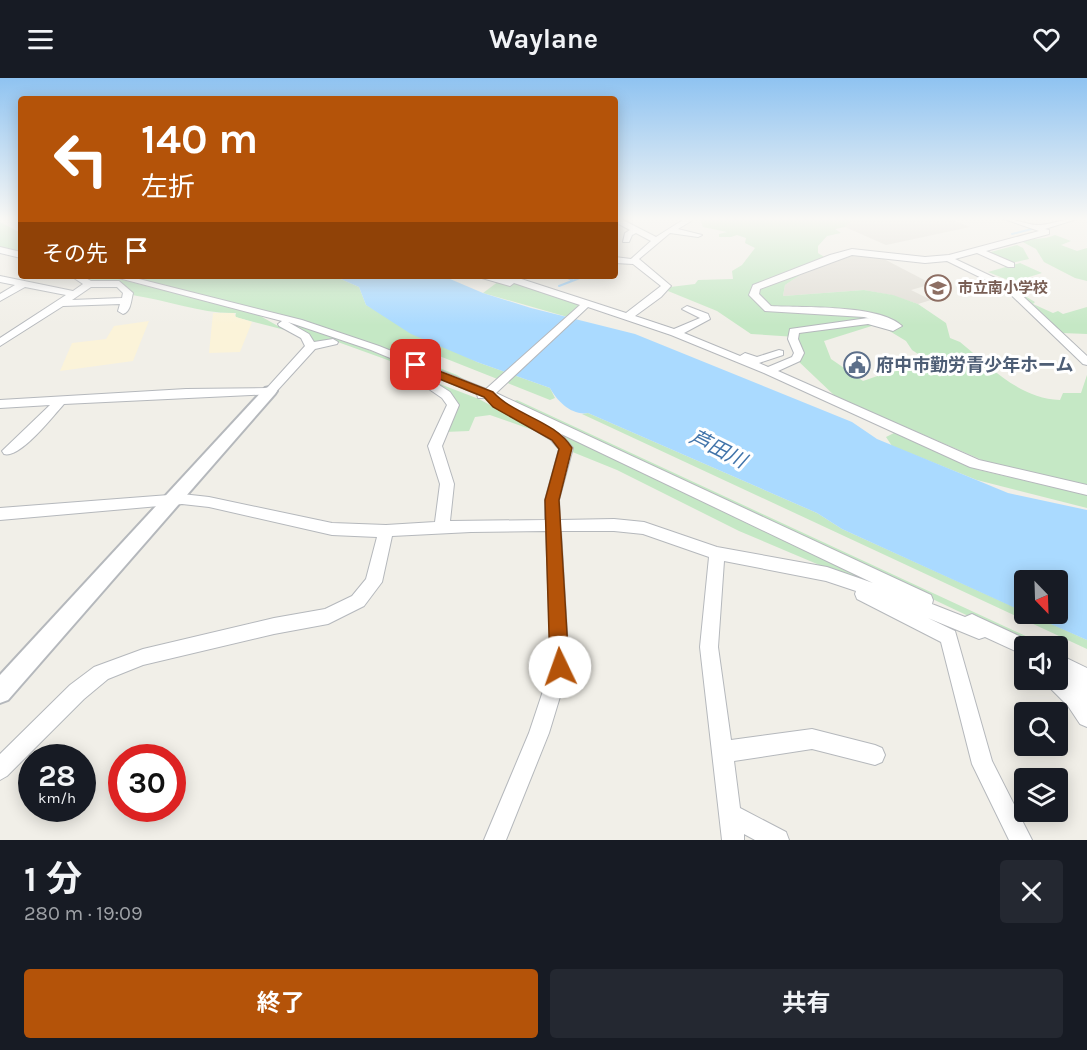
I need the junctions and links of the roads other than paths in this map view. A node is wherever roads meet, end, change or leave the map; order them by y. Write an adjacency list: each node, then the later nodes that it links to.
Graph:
1 (639, 254): 8 (street)
2 (846, 254): 40 (street)
3 (872, 254): 6 (street)
4 (966, 254): 6 (street)
5 (986, 254): 9 (street)
6 (950, 258): 35 (street)
7 (618, 260): 8 (street)
8 (635, 262): 26 (street)
9 (1011, 265)
10 (0, 279): 17 (street)
11 (84, 279): 18 (street)
12 (128, 279): 25 (street)
13 (494, 279): 19 (street)
14 (512, 279): 19 (street)
15 (520, 279): 16 (street)
16 (538, 279)
17 (23, 284): 20 (street); 21 (street)
18 (89, 284): 20 (street); 22 (street)
19 (532, 287): 23 (street)
20 (75, 294): 22 (street)
21 (0, 298)
22 (60, 303): 32 (street)
23 (585, 306): 26 (street); 43 (street)
24 (687, 309): 29 (street)
25 (276, 316): 27 (street); 33 (street)
26 (627, 317): 30 (street)
27 (297, 322): 31 (street); 43 (street)
28 (714, 323): 29 (street)
29 (693, 325): 30 (street)
30 (675, 333): 38 (street)
31 (333, 342): 33 (street); 41 (street)
32 (0, 344)
33 (311, 345): 42 (street)
34 (726, 345): 38 (street)
35 (1071, 347): 36 (street); 39 (street)
36 (1087, 347)
37 (779, 353): 38 (street)
38 (743, 358): 40 (street)
39 (1087, 362)
40 (768, 371): 47 (street)
41 (419, 375): 43 (street); 51 (street)
42 (270, 391): 44 (street); 48 (street)
43 (490, 392): 50 (street); 55 (street)
44 (60, 400): 45 (street); 46 (street)
45 (0, 404)
46 (9, 451)
47 (1087, 490)
48 (173, 499): 49 (street); 52 (street); 62 (street)
49 (0, 514)
50 (553, 525): 51 (street); 53 (street); 69 (street)
51 (442, 527): 52 (street)
52 (386, 531): 67 (street)
53 (717, 553): 54 (street); 65 (street)
54 (827, 574): 55 (street); 72 (street)
55 (979, 628): 56 (street); 57 (street)
56 (1014, 643)
57 (1014, 651)
58 (1068, 668): 59 (street)
59 (1087, 678)
60 (1068, 686): 63 (street)
61 (1065, 690): 64 (street)
62 (0, 692)
63 (1087, 692)
64 (1087, 717)
65 (722, 752): 66 (street); 68 (street)
66 (875, 755)
67 (0, 769)
68 (730, 815): 70 (street); 71 (street)
69 (495, 840)
70 (733, 840)
71 (778, 840)
72 (1021, 840)

